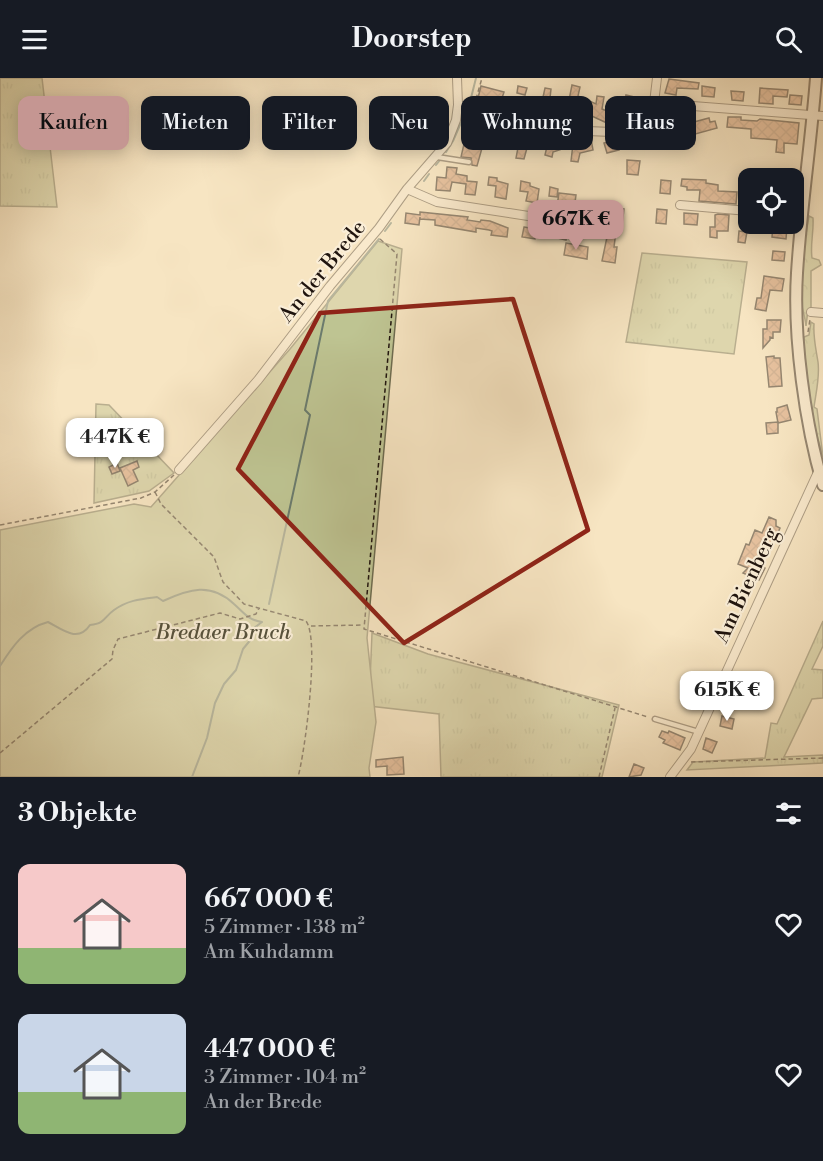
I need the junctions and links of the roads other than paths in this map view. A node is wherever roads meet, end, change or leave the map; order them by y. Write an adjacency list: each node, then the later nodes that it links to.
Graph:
1 (457, 78): 5 (street, An der Brede)
2 (657, 78): 4 (street)
3 (816, 78): 7 (main road)
4 (655, 96)
5 (458, 105): 8 (street); 9 (street, An der Brede)
6 (696, 106): 7 (street)
7 (818, 116): 11 (main road)
8 (605, 132)
9 (436, 157): 10 (lane); 12 (street, An der Brede)
10 (469, 162)
11 (804, 185)
12 (407, 189): 15 (street); 19 (street, An der Brede)
13 (680, 205): 14 (street)
14 (738, 210)
15 (600, 228)
16 (797, 234): 20 (main road)
17 (811, 312): 18 (street)
18 (823, 314)
19 (179, 470)
20 (822, 478): 22 (street, Am Bienberg)
21 (655, 719): 22 (lane)
22 (699, 732): 23 (street, Am Bienberg)
23 (670, 777)

